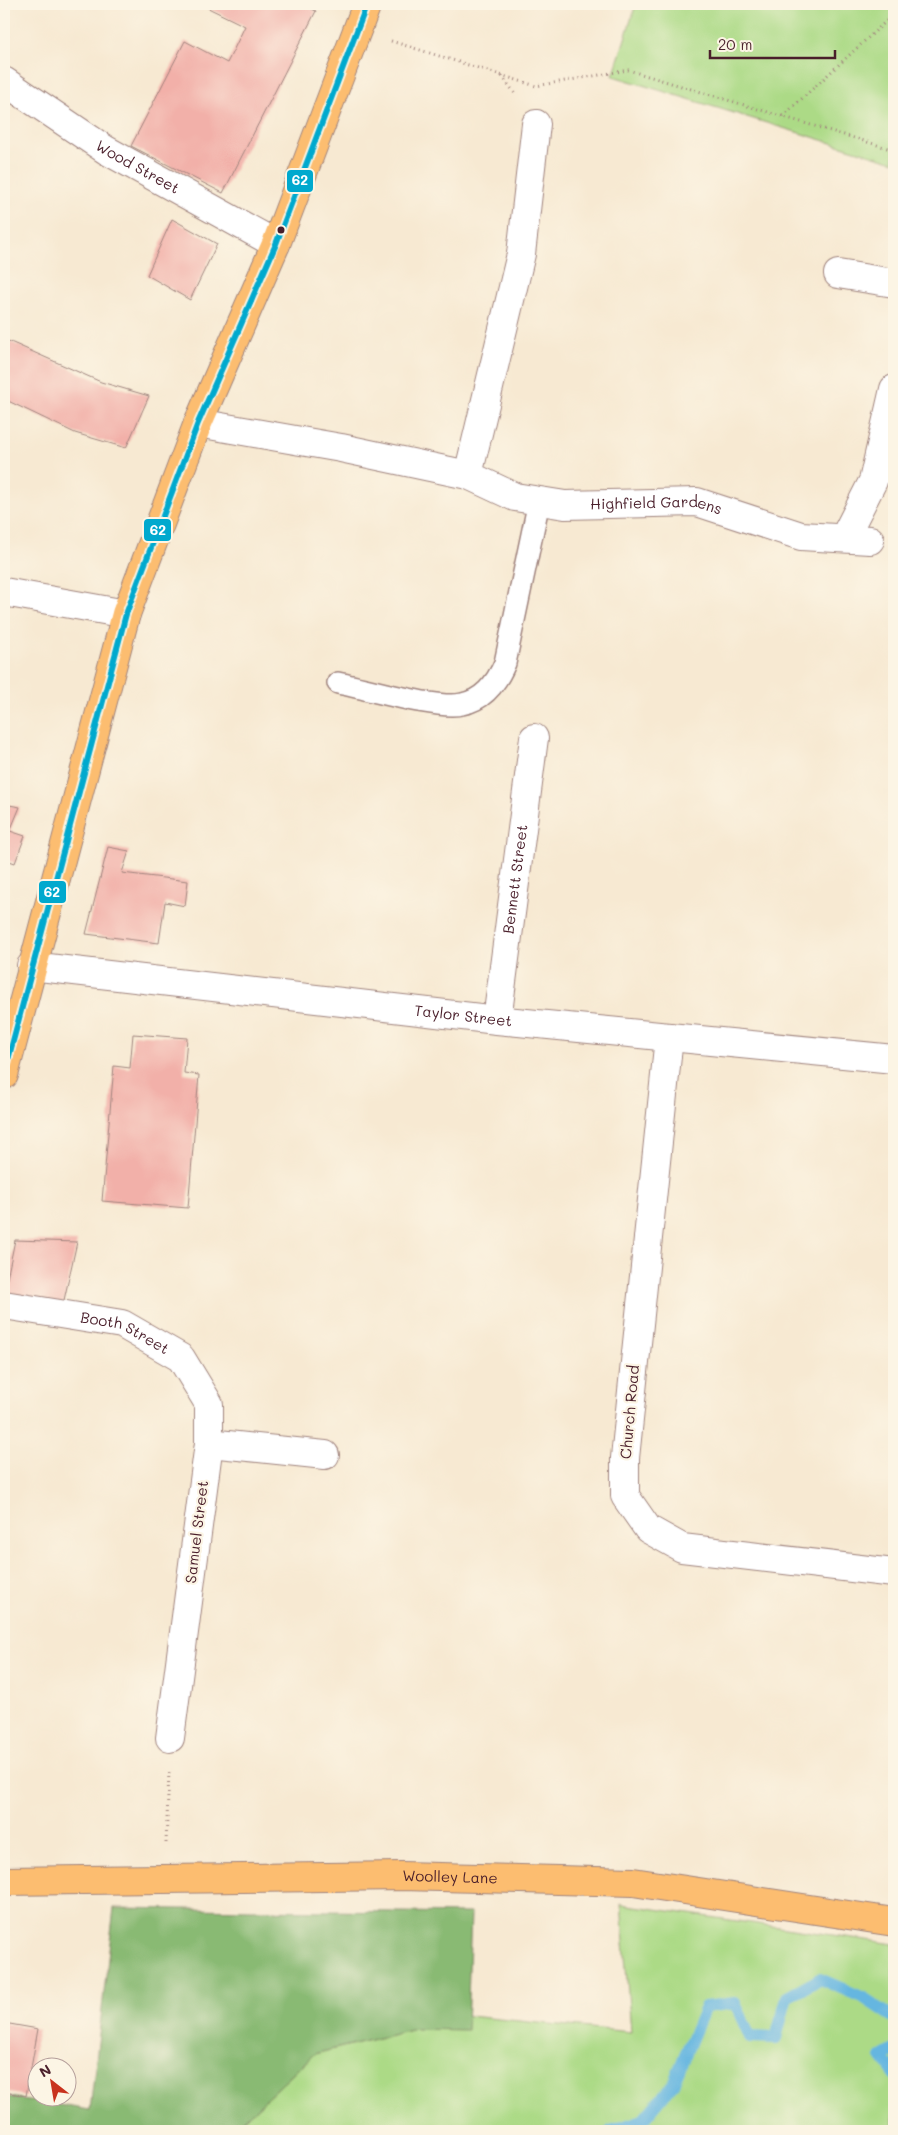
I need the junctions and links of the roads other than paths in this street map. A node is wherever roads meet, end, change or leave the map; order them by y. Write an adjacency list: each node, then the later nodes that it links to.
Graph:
1 (367, 4): 4 (main road)
2 (4, 81): 4 (street, Wood Street)
3 (536, 124): 9 (street)
4 (276, 244): 8 (main road)
5 (838, 274): 6 (street)
6 (894, 283)
7 (894, 389): 10 (street, Highfield Gardens)
8 (198, 423): 9 (street, Highfield Gardens); 12 (main road)
9 (468, 475): 10 (street, Highfield Gardens)
10 (539, 501): 13 (lane)
11 (4, 592): 12 (street)
12 (126, 614): 15 (main road)
13 (338, 683)
14 (534, 738): 16 (street, Bennett Street)
15 (31, 966): 16 (street, Taylor Street); 19 (main road)
16 (497, 1020): 17 (street, Taylor Street)
17 (669, 1037): 18 (street, Taylor Street); 23 (street, Church Road)
18 (894, 1059)
19 (4, 1075)
20 (4, 1305): 21 (street, Booth Street)
21 (209, 1443): 22 (street); 24 (street, Samuel Street)
22 (325, 1455)
23 (894, 1573)
24 (170, 1738)
25 (4, 1881): 26 (main road, Woolley Lane)
26 (894, 1922)

